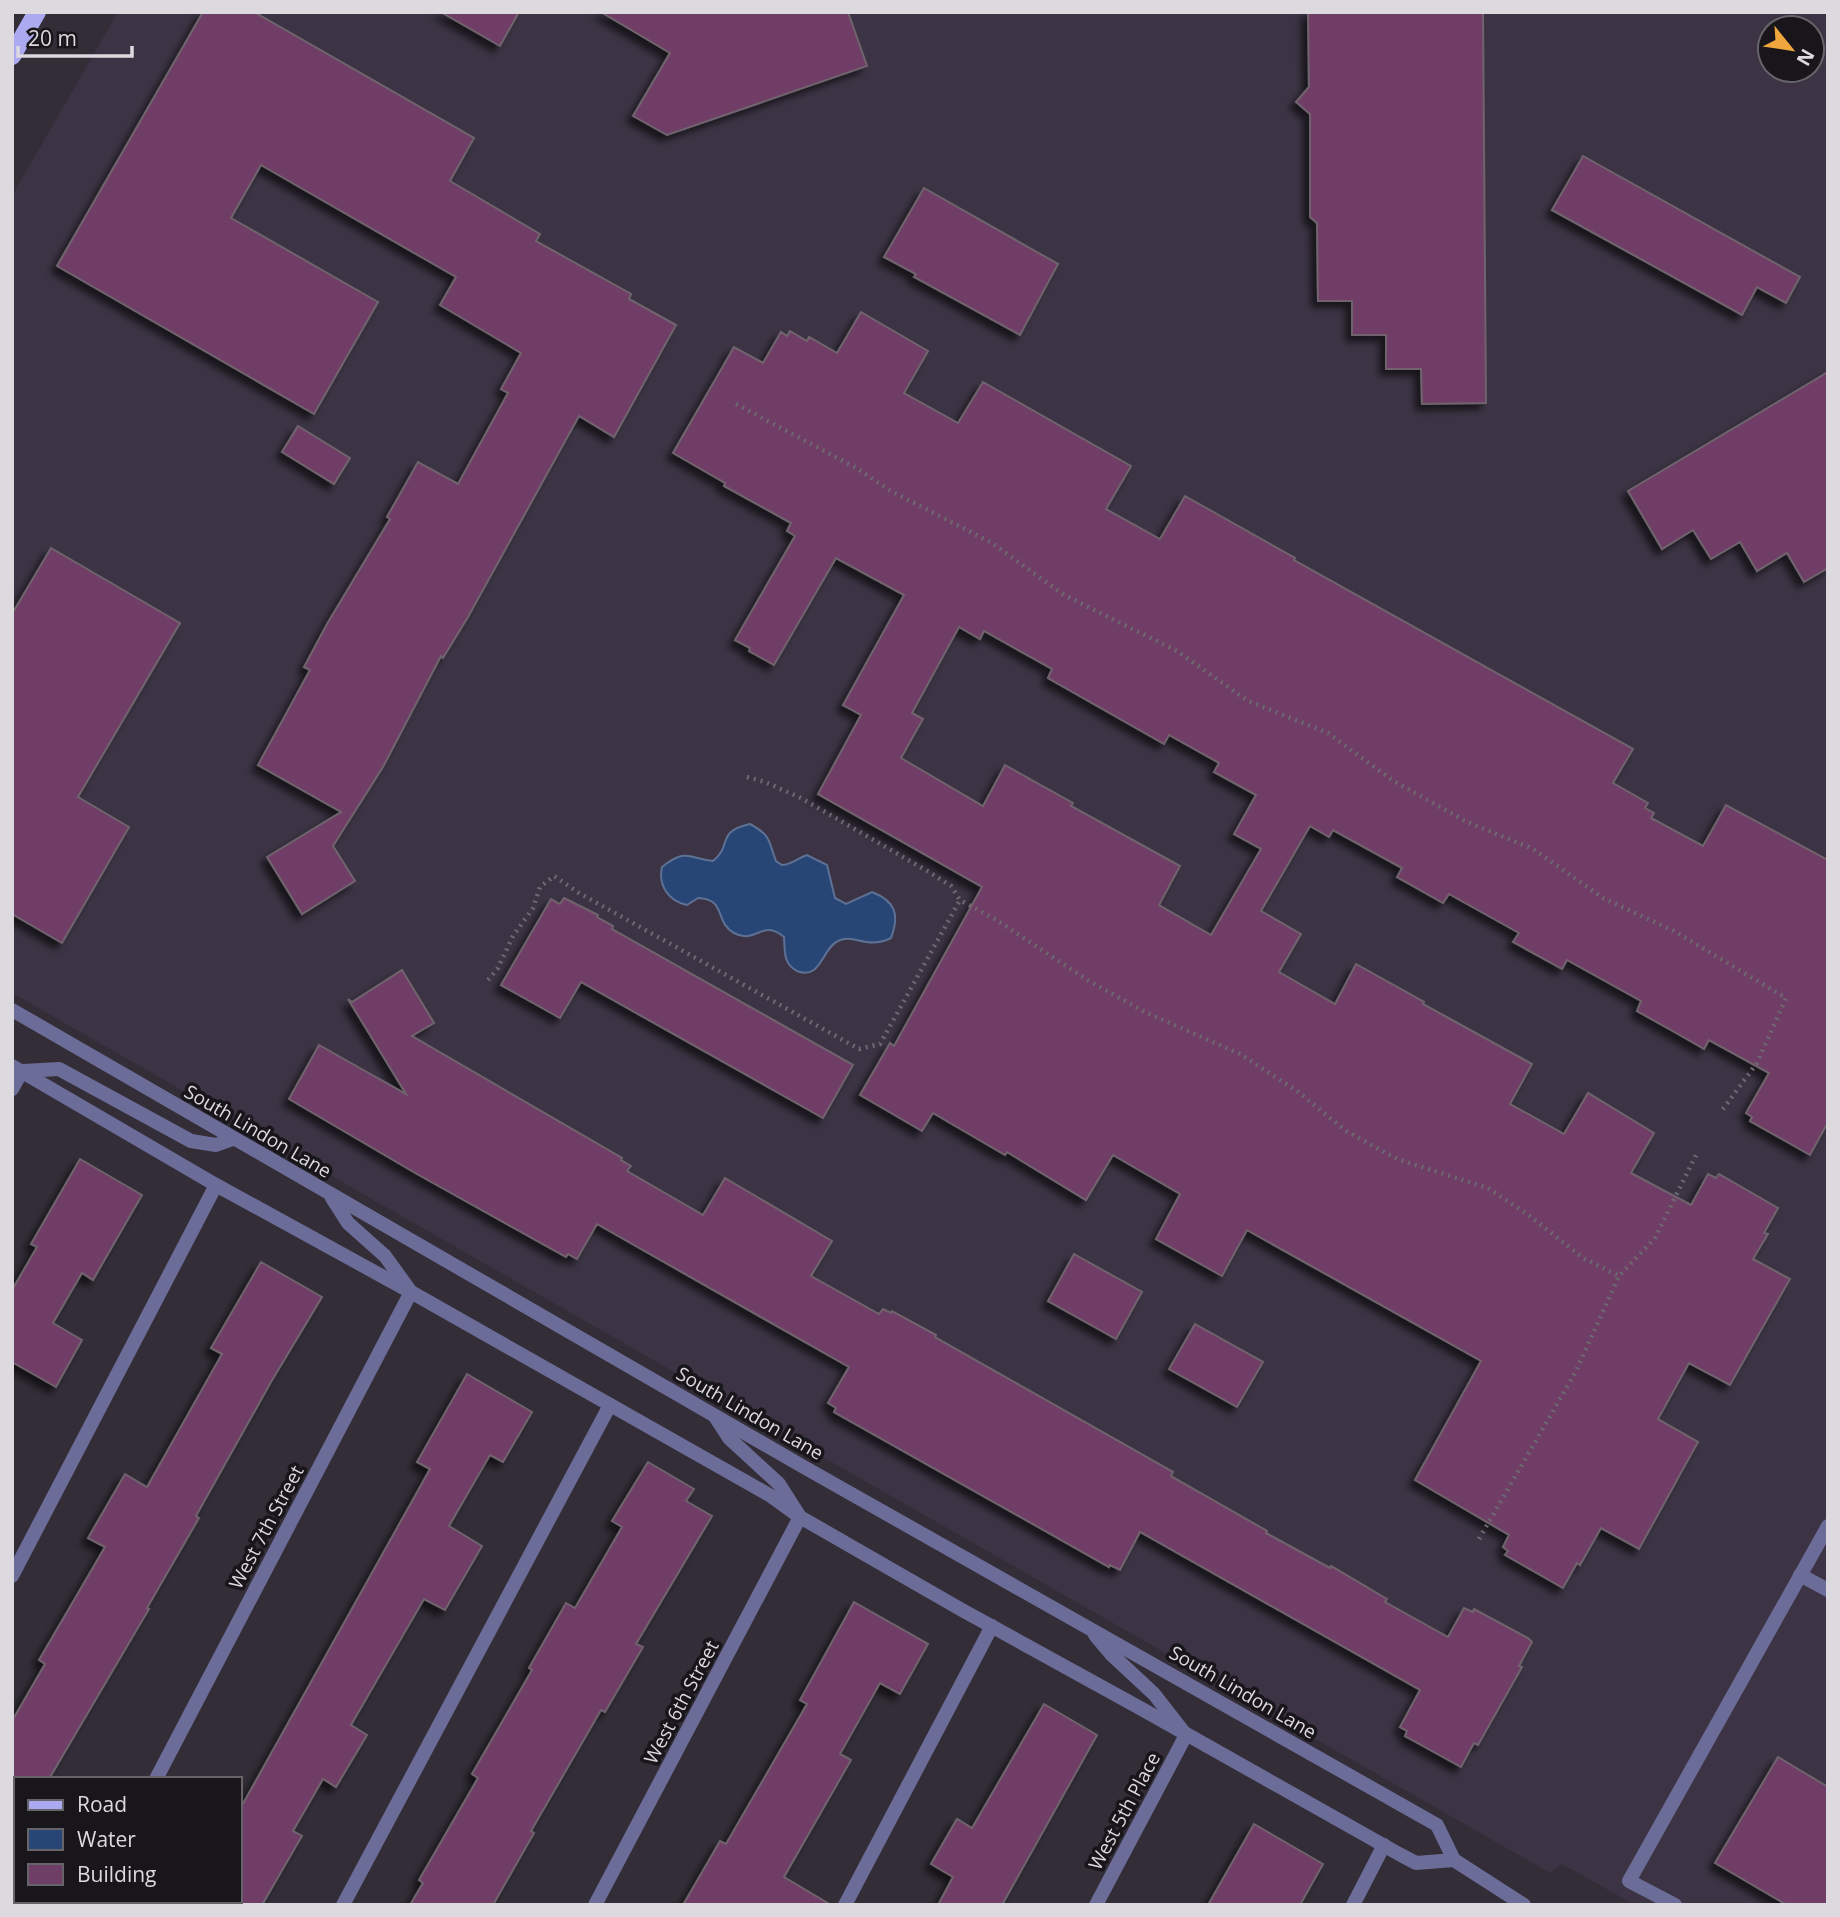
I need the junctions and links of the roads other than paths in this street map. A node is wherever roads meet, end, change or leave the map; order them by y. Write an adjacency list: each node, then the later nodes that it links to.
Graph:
1 (37, 12): 2 (main road)
2 (12, 56)
3 (12, 1010): 6 (street, South Lindon Lane)
4 (17, 1068): 5 (street); 6 (street); 7 (street)
5 (12, 1089)
6 (233, 1139): 8 (street, South Lindon Lane)
7 (216, 1185): 9 (street); 15 (street)
8 (330, 1196): 9 (street); 11 (street, South Lindon Lane)
9 (411, 1292): 10 (street); 20 (street, West 7th Street)
10 (610, 1405): 12 (street); 23 (street)
11 (714, 1415): 12 (street); 18 (street, South Lindon Lane)
12 (800, 1517): 17 (street); 24 (street, West 6th Street)
13 (1828, 1526): 14 (street)
14 (1800, 1575): 16 (street); 29 (street)
15 (12, 1576)
16 (1828, 1590)
17 (992, 1626): 19 (street); 25 (street)
18 (1088, 1627): 19 (street); 22 (street, South Lindon Lane)
19 (1186, 1735): 21 (street); 26 (street, West 5th Place)
20 (157, 1777)
21 (1384, 1846): 22 (street); 27 (street)
22 (1454, 1860): 28 (street)
23 (343, 1905)
24 (596, 1905)
25 (845, 1905)
26 (1096, 1905)
27 (1353, 1905)
28 (1524, 1905)
29 (1675, 1905)

